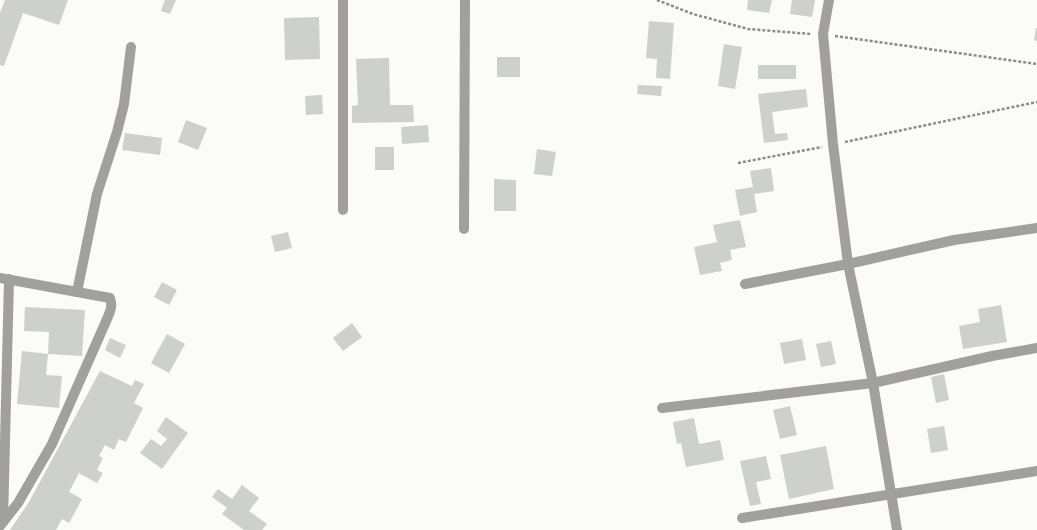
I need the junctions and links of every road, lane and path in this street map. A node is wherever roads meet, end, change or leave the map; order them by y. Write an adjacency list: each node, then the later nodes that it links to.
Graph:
1 (342, 0): 11 (street)
2 (465, 0): 13 (street)
3 (657, 0): 5 (path)
4 (829, 0): 5 (street)
5 (823, 34): 7 (path); 9 (street)
6 (131, 47): 17 (street)
7 (1037, 64)
8 (1037, 102): 9 (path)
9 (833, 144): 10 (path); 14 (street)
10 (738, 163)
11 (343, 210)
12 (1037, 228): 14 (street)
13 (464, 229)
14 (848, 264): 16 (street); 19 (street)
15 (5, 279): 17 (street); 24 (street)
16 (745, 284)
17 (77, 292): 24 (street)
18 (1037, 348): 19 (street)
19 (873, 383): 20 (street); 22 (street)
20 (662, 408)
21 (1037, 471): 22 (street)
22 (891, 495): 23 (street); 25 (street)
23 (742, 518)
24 (2, 524)
25 (897, 530)

